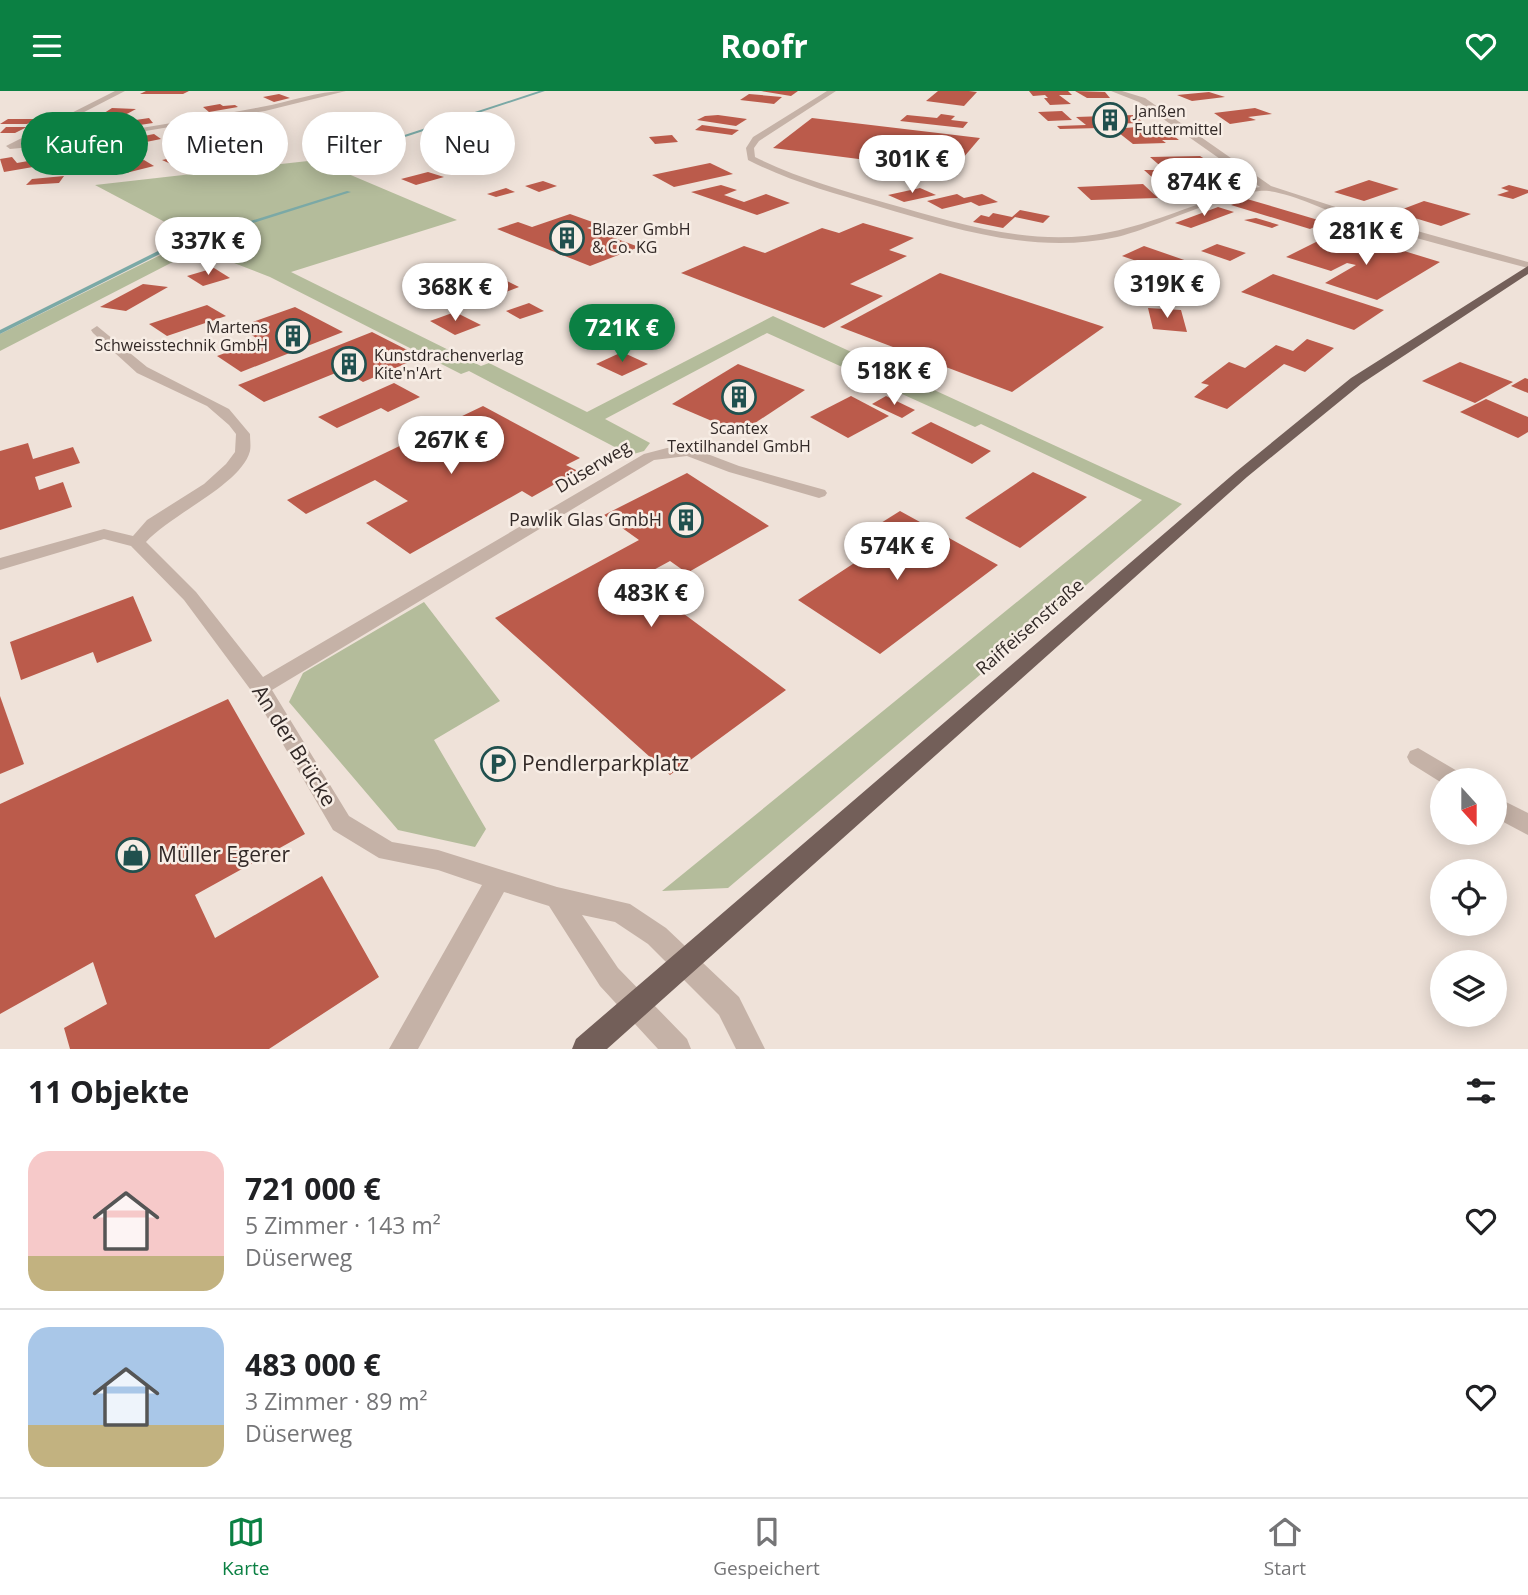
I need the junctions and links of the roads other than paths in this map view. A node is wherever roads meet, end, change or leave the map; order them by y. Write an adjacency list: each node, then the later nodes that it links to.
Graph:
1 (121, 91): 5 (street)
2 (342, 91): 5 (street)
3 (832, 91): 7 (street)
4 (1115, 91): 7 (street)
5 (10, 146): 6 (street)
6 (0, 149)
7 (1268, 188): 8 (street)
8 (1528, 267): 20 (main road, Raiffeisenstraße)
9 (97, 330): 11 (street)
10 (820, 493): 13 (street, Düserweg)
11 (137, 542): 12 (street); 13 (street, An der Brücke)
12 (0, 564)
13 (260, 688): 18 (street, An der Brücke)
14 (1418, 757): 15 (street)
15 (1435, 768)
16 (1507, 812): 17 (street)
17 (1528, 825)
18 (498, 879): 19 (street, An der Brücke); 22 (street)
19 (557, 898): 20 (street, An der Brücke); 21 (street)
20 (685, 964): 21 (main road, Raiffeisenstraße); 25 (street, An der Brücke)
21 (637, 1006): 23 (main road, Raiffeisenstraße); 24 (street)
22 (403, 1049)
23 (586, 1049)
24 (677, 1049)
25 (751, 1049)

